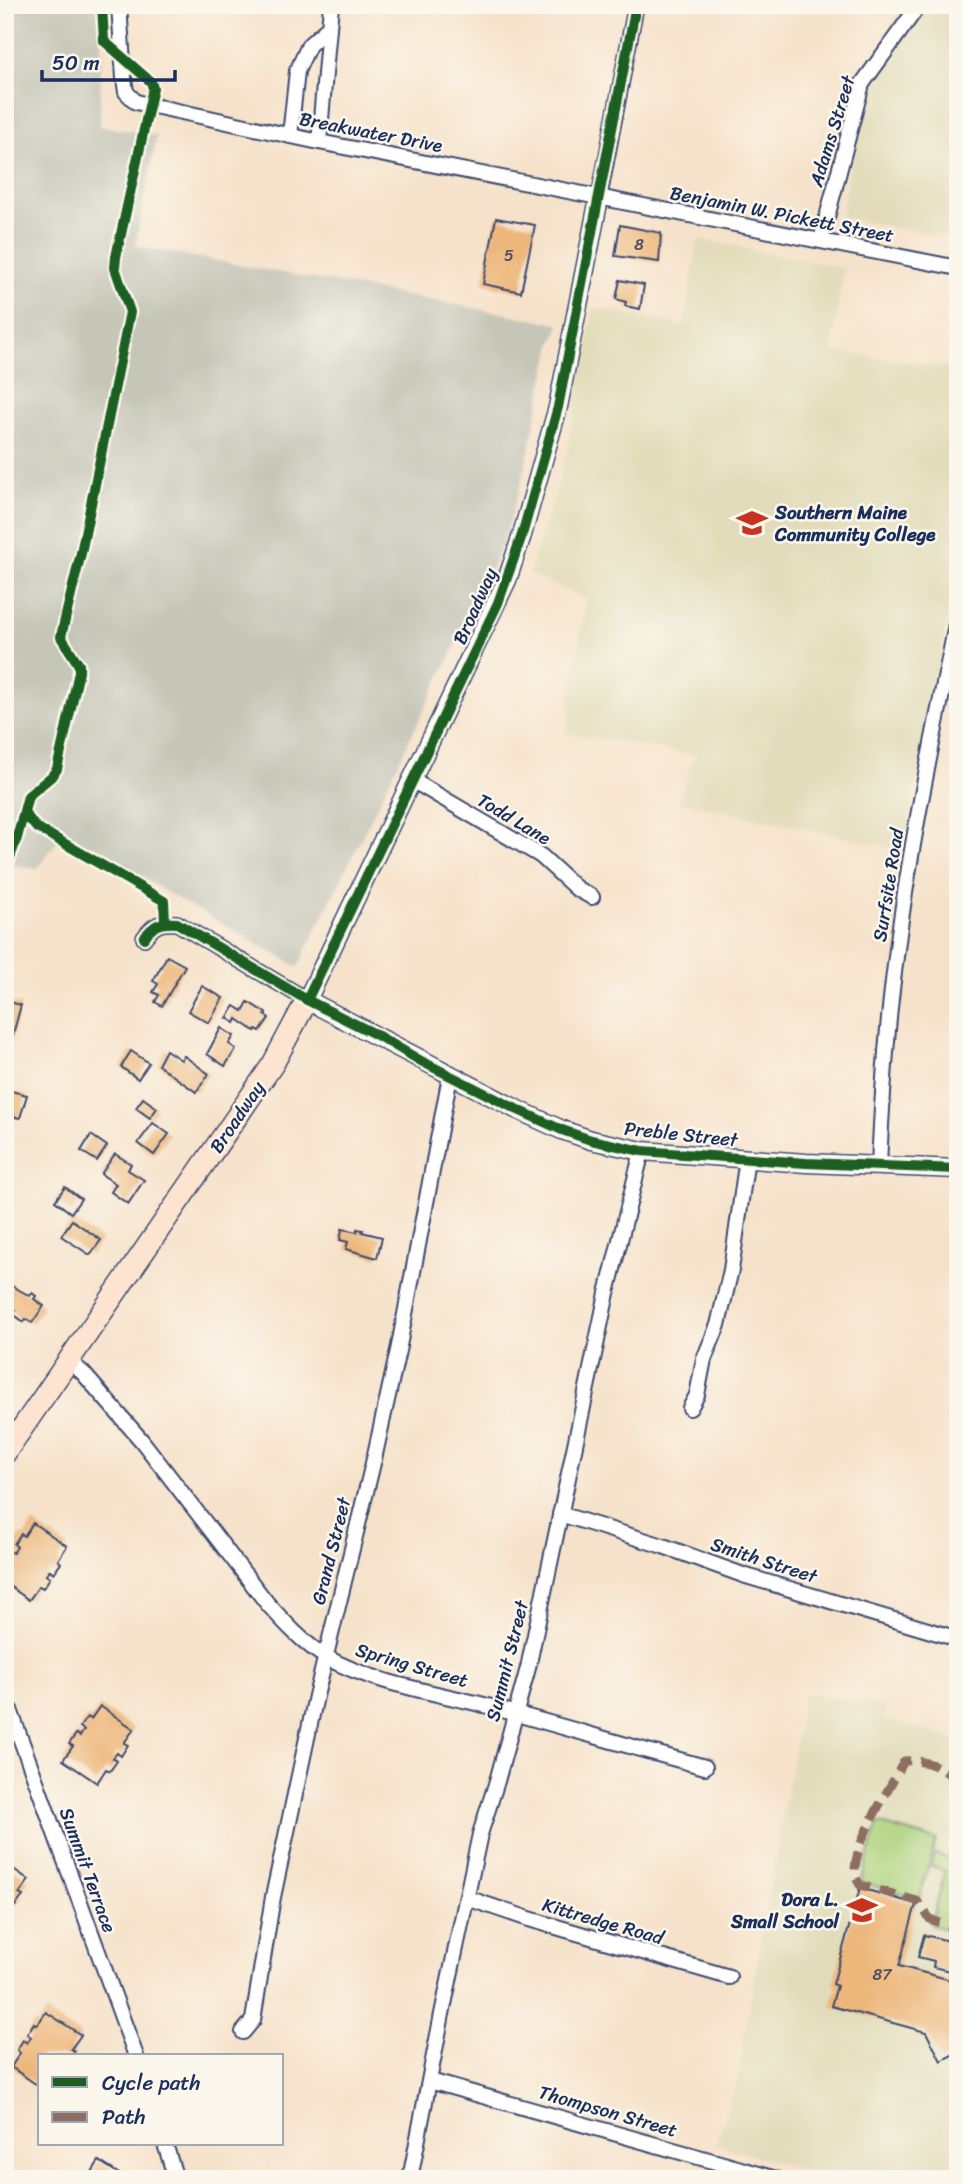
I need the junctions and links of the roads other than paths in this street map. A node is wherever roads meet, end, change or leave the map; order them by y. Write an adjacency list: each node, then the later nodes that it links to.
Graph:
1 (119, 5): 6 (street, Breakwater Drive)
2 (331, 5): 5 (street)
3 (636, 5): 8 (street)
4 (919, 5): 9 (street, Adams Street)
5 (329, 27): 6 (street); 7 (street)
6 (290, 136): 7 (street, Breakwater Drive)
7 (319, 142): 8 (street, Breakwater Drive)
8 (598, 198): 9 (street, Benjamin W. Pickett Street); 12 (street, Broadway)
9 (821, 240): 10 (street, Benjamin W. Pickett Street)
10 (958, 268)
11 (958, 615): 19 (street, Surfsite Road)
12 (412, 780): 13 (street, Todd Lane); 15 (street, Broadway)
13 (592, 897)
14 (144, 937): 15 (street)
15 (307, 1000): 16 (street, Preble Street); 21 (main road, Broadway)
16 (450, 1076): 17 (street, Preble Street); 26 (street, Grand Street)
17 (642, 1151): 18 (street, Preble Street); 24 (street, Summit Street)
18 (747, 1158): 19 (street, Preble Street); 22 (street)
19 (879, 1165): 20 (street, Preble Street)
20 (958, 1169)
21 (69, 1361): 23 (main road, Broadway); 26 (street, Spring Street)
22 (690, 1408)
23 (5, 1453)
24 (559, 1514): 25 (street, Smith Street); 28 (street, Summit Street)
25 (958, 1639)
26 (325, 1656): 28 (street, Spring Street); 32 (street, Grand Street)
27 (5, 1696): 33 (street, Summit Terrace)
28 (516, 1714): 29 (street, Spring Street); 30 (street, Summit Street)
29 (705, 1767)
30 (467, 1898): 31 (street, Kittredge Road); 34 (street, Summit Street)
31 (729, 1977)
32 (243, 2032)
33 (134, 2054)
34 (430, 2081): 37 (street, Summit Street); 38 (street, Thompson Street)
35 (166, 2146): 36 (street)
36 (176, 2179)
37 (411, 2179)
38 (776, 2179)

